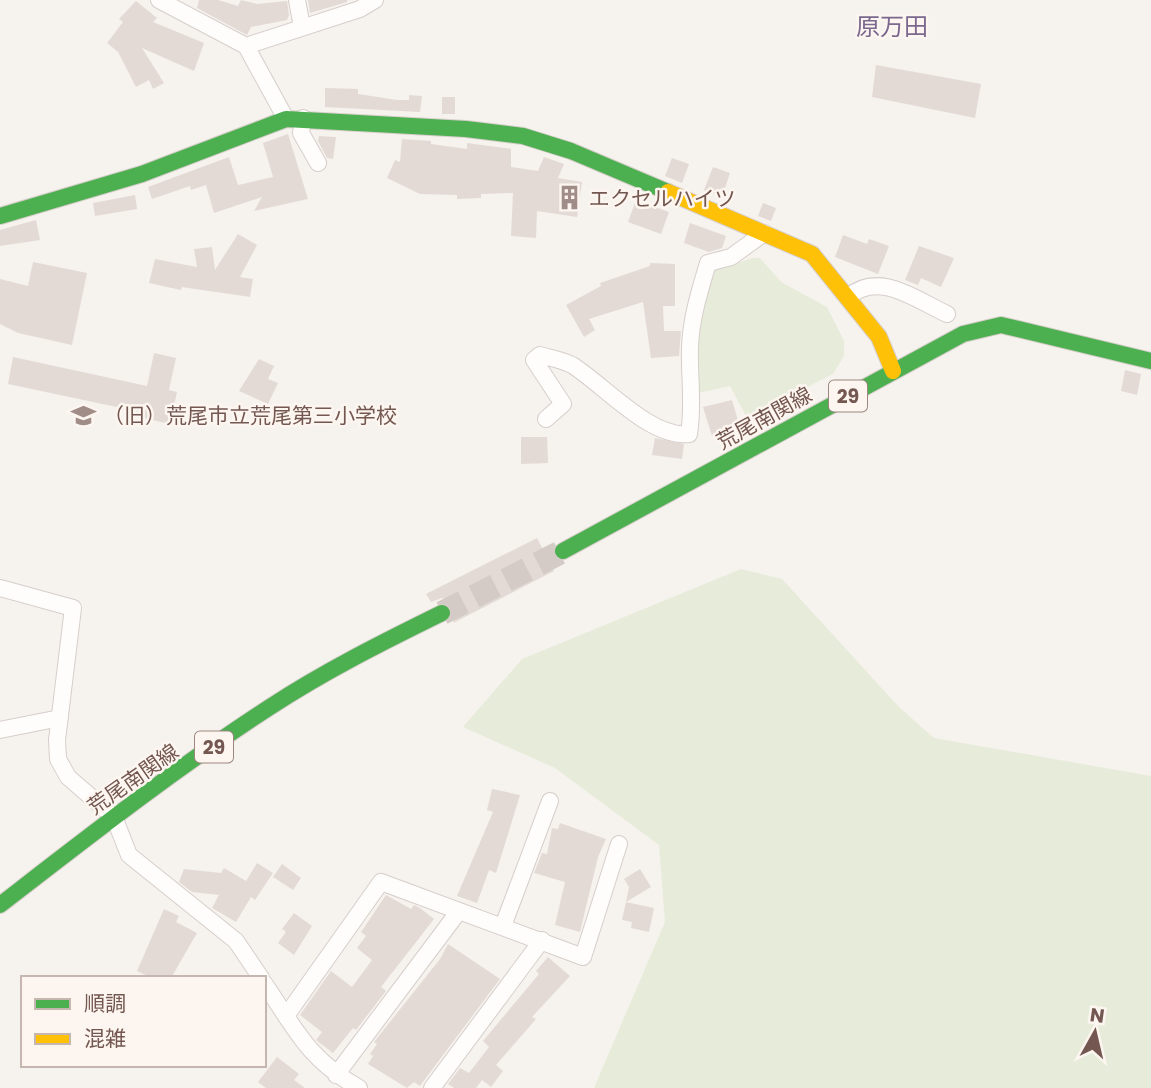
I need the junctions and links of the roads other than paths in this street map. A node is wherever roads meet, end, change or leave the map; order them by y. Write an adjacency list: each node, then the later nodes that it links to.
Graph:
1 (159, 0): 5 (street)
2 (297, 0): 4 (street)
3 (375, 0): 4 (street)
4 (302, 27): 5 (street)
5 (249, 50): 6 (street)
6 (295, 118): 7 (street); 8 (main road); 9 (main road)
7 (318, 163)
8 (0, 216)
9 (764, 233): 10 (main road); 14 (street)
10 (848, 297): 11 (street); 13 (main road)
11 (947, 314)
12 (1151, 361): 13 (main road, 荒尾南関線 / 29)
13 (893, 371): 15 (main road, 荒尾南関線 / 29)
14 (546, 419)
15 (563, 551)
16 (0, 588): 18 (street)
17 (442, 612): 21 (main road, 荒尾南関線 / 29)
18 (60, 718): 19 (street); 21 (street)
19 (0, 730)
20 (550, 800): 25 (street)
21 (114, 817): 23 (main road, 荒尾南関線 / 29); 27 (street)
22 (619, 844): 26 (street)
23 (0, 905)
24 (459, 911): 25 (street); 29 (street); 30 (street)
25 (503, 926): 26 (street)
26 (542, 940): 32 (street)
27 (260, 976)
28 (266, 986): 29 (street)
29 (286, 1016): 30 (street)
30 (336, 1075): 31 (street)
31 (359, 1088)
32 (432, 1088)

